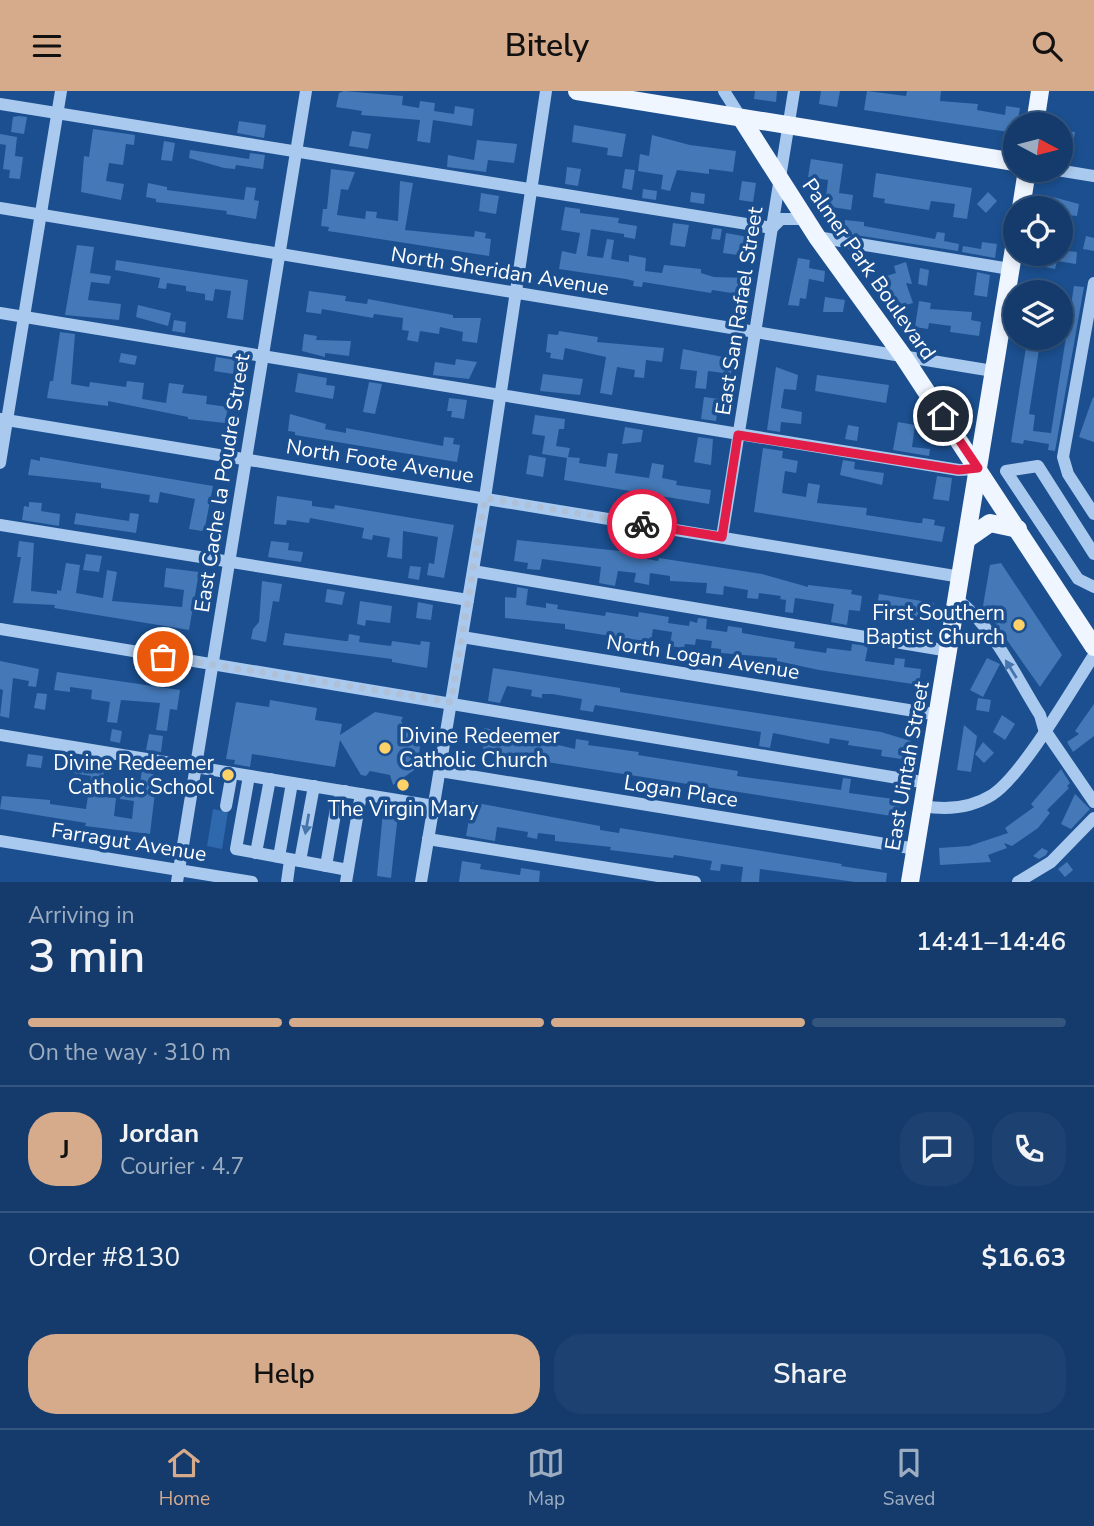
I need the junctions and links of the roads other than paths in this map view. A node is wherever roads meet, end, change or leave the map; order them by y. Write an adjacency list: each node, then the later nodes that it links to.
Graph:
1 (61, 91): 10 (street)
2 (306, 91): 13 (street, East Cache la Poudre Street)
3 (547, 91): 18 (street)
4 (577, 91): 11 (main road)
5 (724, 91): 11 (street, Palmer Park Boulevard)
6 (794, 91): 12 (street, East San Rafael Street)
7 (1041, 91): 9 (main road)
8 (0, 104): 10 (street)
9 (1037, 112)
10 (58, 113): 13 (street); 20 (street)
11 (741, 118): 12 (main road); 17 (main road, Palmer Park Boulevard)
12 (789, 125): 14 (main road); 17 (street, East San Rafael Street)
13 (296, 152): 18 (street); 24 (street, East Cache la Poudre Street)
14 (1003, 160)
15 (1073, 173): 16 (street)
16 (1094, 176)
17 (780, 181): 21 (main road, Palmer Park Boulevard); 22 (street, East San Rafael Street)
18 (531, 190): 22 (street); 28 (street)
19 (0, 208): 20 (street, North Sheridan Avenue)
20 (41, 214): 24 (street, North Sheridan Avenue); 30 (street)
21 (806, 219): 22 (street); 23 (main road, Palmer Park Boulevard)
22 (772, 227): 31 (street, East San Rafael Street)
23 (817, 237): 26 (street); 33 (main road, Palmer Park Boulevard)
24 (279, 253): 28 (street, North Sheridan Avenue); 32 (street, East Cache la Poudre Street)
25 (1011, 266): 26 (main road, East Uintah Street)
26 (1010, 269): 34 (main road, East Uintah Street)
27 (1094, 283): 44 (street)
28 (516, 294): 31 (street, North Sheridan Avenue); 35 (street)
29 (0, 313): 30 (street)
30 (24, 317): 32 (street); 36 (street)
31 (755, 333): 33 (street, North Sheridan Avenue); 37 (street, East San Rafael Street)
32 (262, 356): 35 (street); 38 (street, East Cache la Poudre Street)
33 (904, 356): 34 (street, North Sheridan Avenue); 40 (main road, Palmer Park Boulevard)
34 (993, 371): 40 (main road, East Uintah Street)
35 (501, 394): 37 (street); 43 (street)
36 (4, 419): 38 (street, North Foote Avenue); 39 (street)
37 (738, 435): 40 (street); 47 (street, East San Rafael Street)
38 (246, 459): 43 (street, North Foote Avenue); 50 (street, East Cache la Poudre Street)
39 (0, 464)
40 (978, 468): 42 (main road, Palmer Park Boulevard); 48 (main road, East Uintah Street)
41 (1013, 482): 42 (street); 49 (street); 53 (street)
42 (995, 495): 46 (main road, Palmer Park Boulevard)
43 (485, 498): 47 (street, North Foote Avenue); 51 (street)
44 (1094, 514)
45 (0, 525): 50 (street)
46 (1018, 529): 48 (main road); 58 (main road, Palmer Park Boulevard)
47 (722, 537): 52 (street, North Foote Avenue)
48 (967, 539): 52 (main road, East Uintah Street)
49 (1094, 554)
50 (229, 562): 54 (street); 61 (street, East Cache la Poudre Street)
51 (473, 571): 54 (street); 59 (street)
52 (961, 577): 55 (main road, East Uintah Street)
53 (1094, 587)
54 (468, 600): 57 (street)
55 (958, 600): 59 (main road, East Uintah Street); 64 (street, one-way to 55)
56 (0, 629): 61 (street)
57 (462, 638): 62 (street); 63 (street, North Logan Avenue)
58 (1094, 647)
59 (949, 651): 63 (main road, East Uintah Street)
60 (1094, 655): 64 (street)
61 (211, 665): 62 (street); 66 (street, East Cache la Poudre Street)
62 (451, 702): 67 (street); 72 (street)
63 (939, 715): 72 (main road, East Uintah Street)
64 (1044, 729): 76 (street); 79 (street)
65 (0, 736): 66 (street)
66 (195, 767): 68 (street); 87 (street, East Cache la Poudre Street)
67 (440, 771): 78 (street); 83 (street, Logan Place)
68 (232, 773): 69 (street); 77 (street)
69 (249, 776): 70 (street); 84 (street)
70 (270, 779): 71 (street); 84 (street)
71 (292, 783): 73 (street); 85 (street)
72 (928, 783): 79 (main road, East Uintah Street)
73 (314, 786): 74 (street); 85 (street, one-way to 85)
74 (345, 791): 75 (street); 86 (street)
75 (361, 794): 78 (street); 88 (street)
76 (1094, 802)
77 (226, 806)
78 (434, 806): 81 (street)
79 (923, 806): 83 (main road, East Uintah Street)
80 (1094, 818): 94 (street)
81 (428, 839): 91 (street); 92 (street)
82 (0, 841): 87 (street, Farragut Avenue)
83 (916, 849): 93 (main road, East Uintah Street)
84 (256, 853): 85 (street)
85 (290, 859): 86 (street); 90 (street)
86 (326, 866): 88 (street)
87 (178, 876): 89 (street, Farragut Avenue)
88 (347, 876)
89 (252, 882)
90 (286, 882)
91 (421, 882)
92 (695, 882)
93 (911, 882)
94 (1018, 882)

